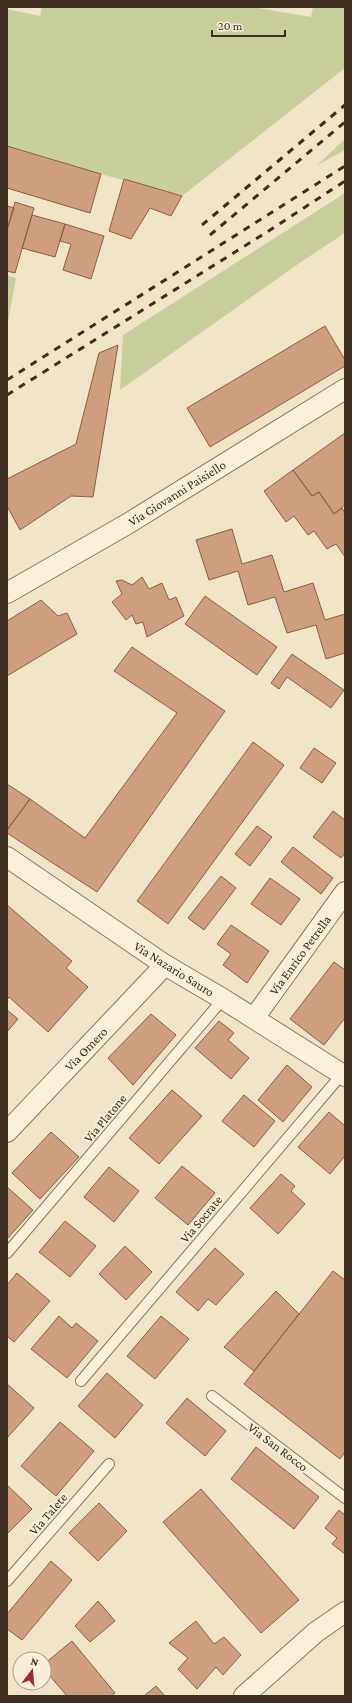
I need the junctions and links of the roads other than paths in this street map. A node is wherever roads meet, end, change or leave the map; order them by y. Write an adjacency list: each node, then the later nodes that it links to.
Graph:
1 (345, 389): 2 (street, Via Giovanni Paisiello)
2 (7, 593)
3 (7, 857): 5 (street, Via Nazario Sauro)
4 (345, 892): 7 (street, Via Enrico Petrella)
5 (165, 965): 6 (street, Via Nazario Sauro); 9 (street, Via Omero)
6 (223, 999): 7 (street, Via Nazario Sauro); 10 (lane, Via Platone)
7 (254, 1018): 8 (street, Via Nazario Sauro)
8 (343, 1075): 11 (lane, Via Socrate)
9 (7, 1132)
10 (7, 1253)
11 (81, 1380)
12 (212, 1396): 14 (lane, Via San Rocco)
13 (109, 1464): 15 (lane, Via Talete)
14 (345, 1498)
15 (7, 1581)
16 (343, 1617): 17 (street)
17 (244, 1696)

